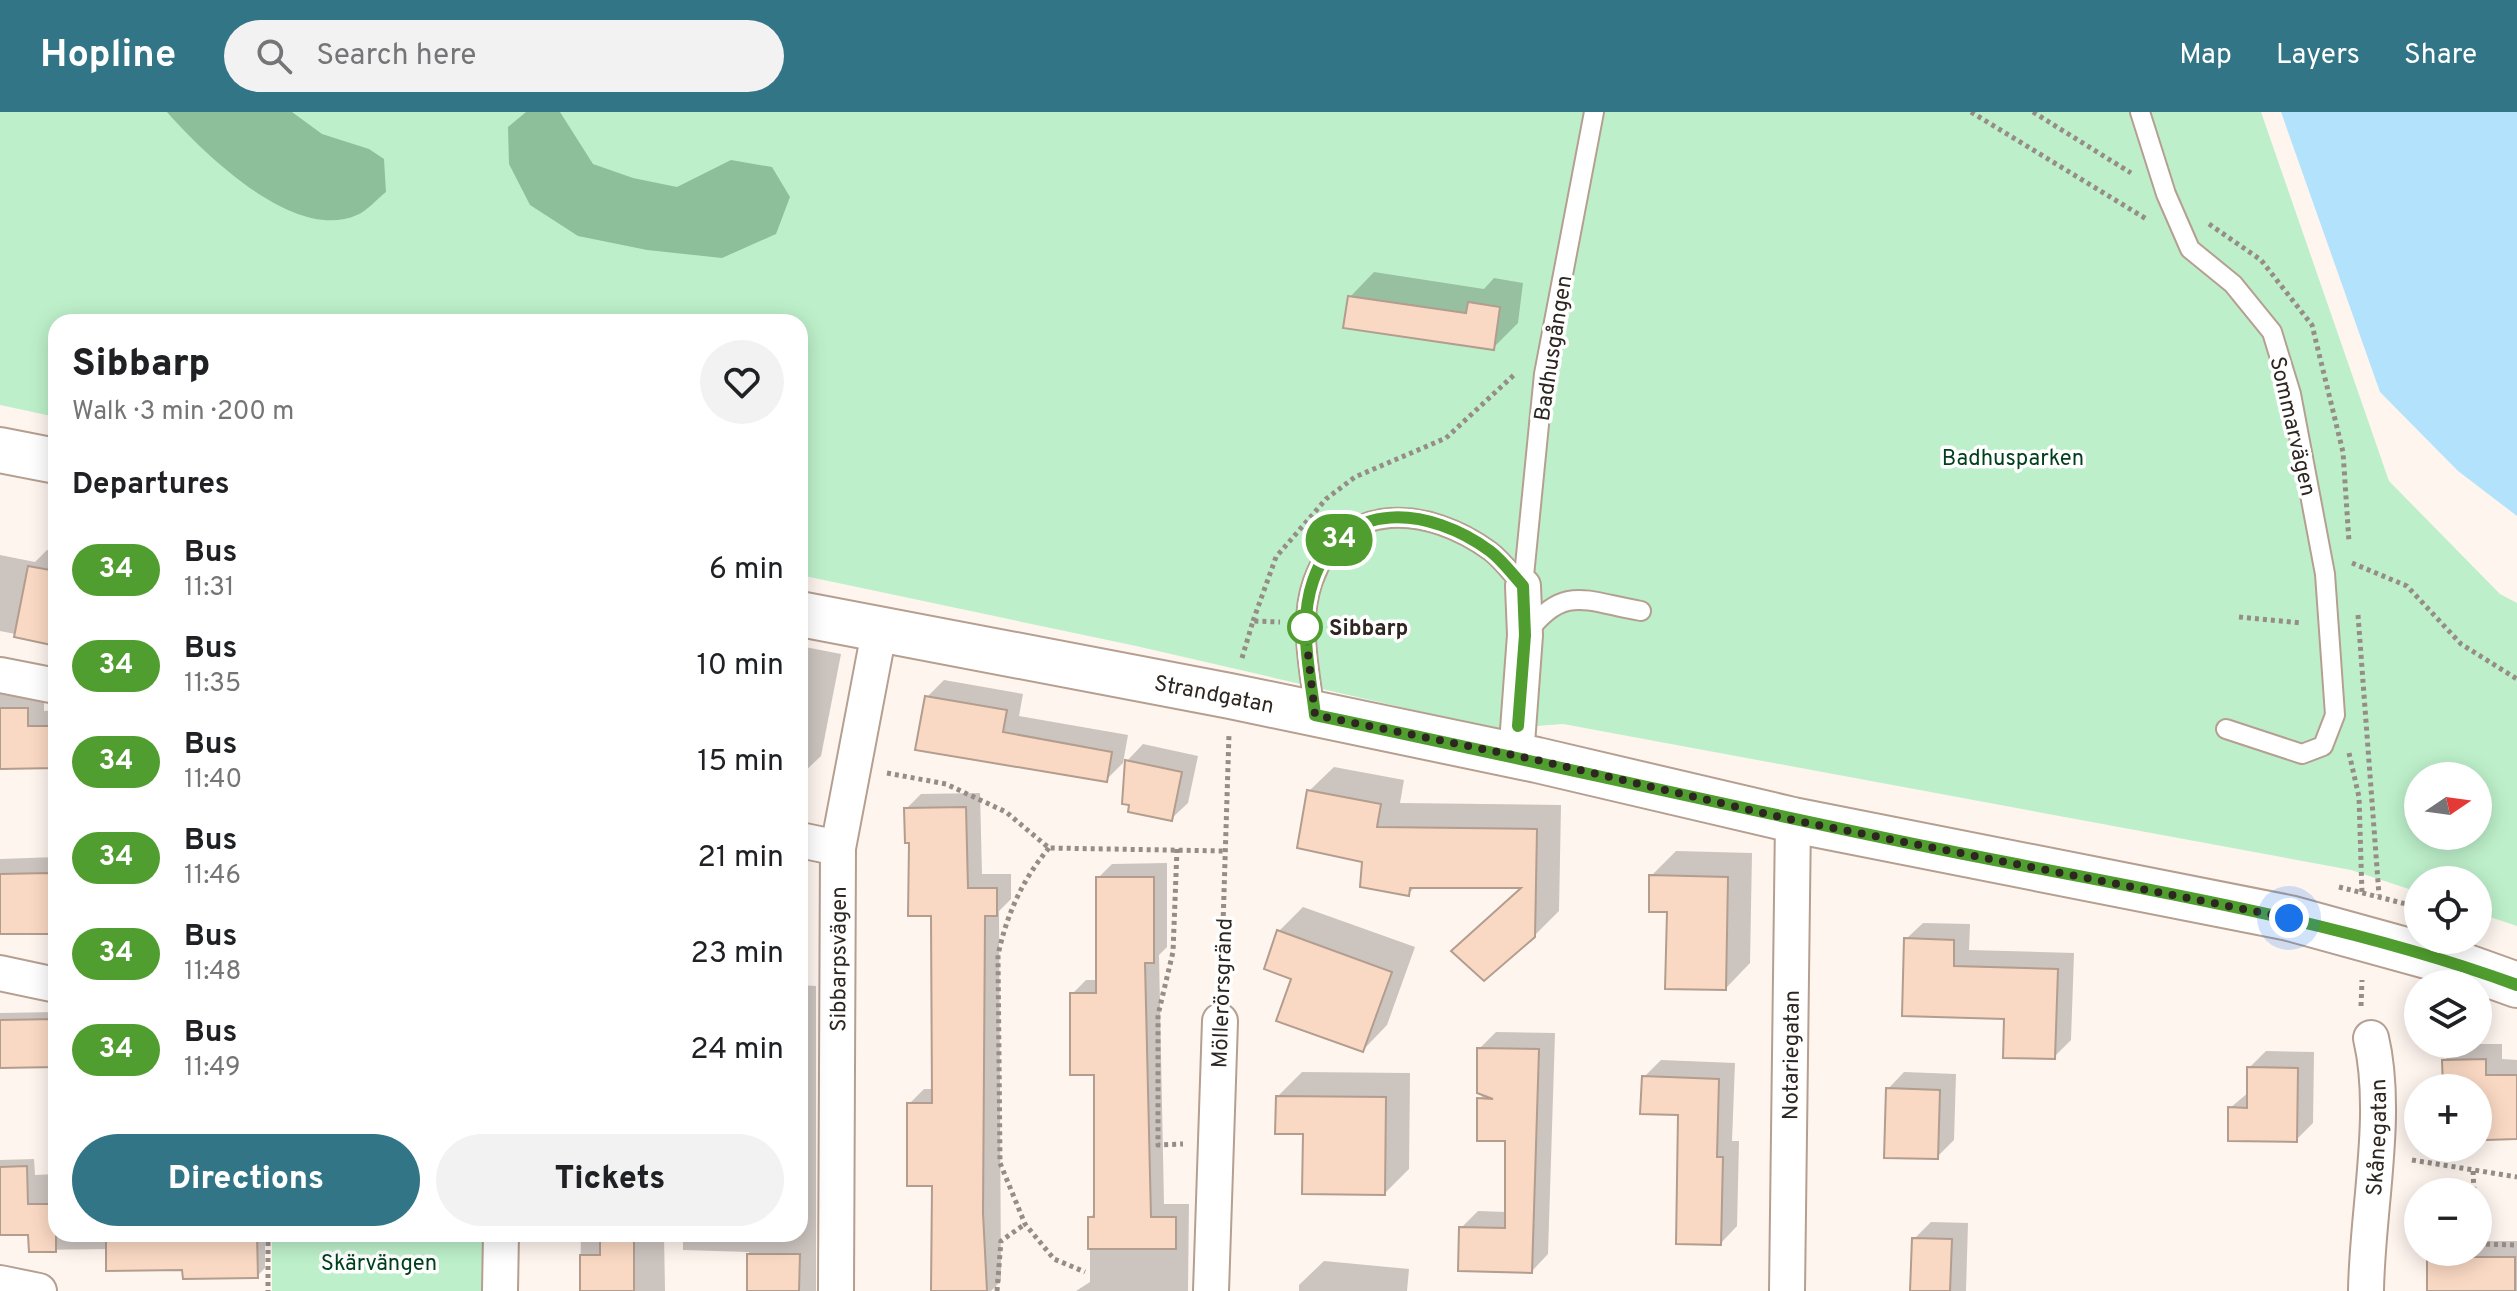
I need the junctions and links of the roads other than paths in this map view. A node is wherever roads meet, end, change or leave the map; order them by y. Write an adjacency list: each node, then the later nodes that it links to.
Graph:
1 (1594, 112): 5 (lane, Badhusgången)
2 (2140, 112): 13 (lane, Sommarvägen)
3 (0, 450): 4 (street)
4 (48, 459)
5 (1523, 586): 9 (street); 12 (lane)
6 (1641, 611): 9 (lane)
7 (808, 616): 8 (street, Strandgatan)
8 (879, 632): 12 (street, Strandgatan); 17 (street, Sibbarpsvägen)
9 (1525, 635): 14 (street)
10 (0, 675): 11 (street)
11 (48, 684)
12 (1315, 715): 14 (street, Strandgatan)
13 (2226, 729)
14 (1516, 757): 15 (street, Strandgatan)
15 (1793, 820): 20 (street, Strandgatan); 29 (street, Notariegatan)
16 (808, 842): 17 (street)
17 (838, 848): 27 (street, Sibbarpsvägen)
18 (0, 973): 19 (street)
19 (48, 983)
20 (2517, 985)
21 (1220, 1021): 28 (street, Möllerörsgränd)
22 (2371, 1038): 30 (street, Skånegatan)
23 (501, 1242): 26 (street)
24 (0, 1283): 25 (street)
25 (39, 1291)
26 (500, 1291)
27 (836, 1291)
28 (1211, 1291)
29 (1787, 1291)
30 (2366, 1291)

